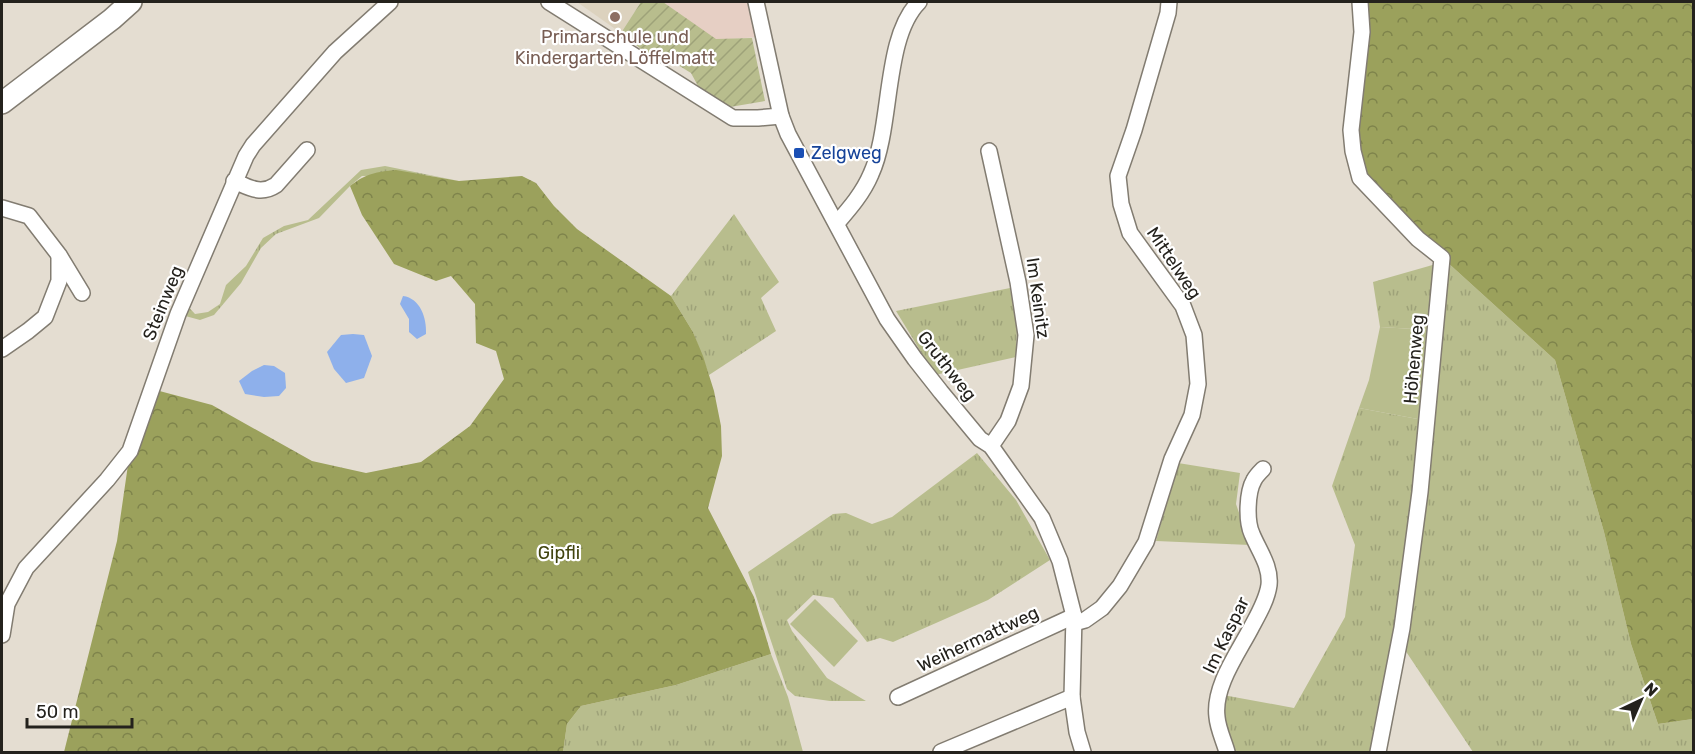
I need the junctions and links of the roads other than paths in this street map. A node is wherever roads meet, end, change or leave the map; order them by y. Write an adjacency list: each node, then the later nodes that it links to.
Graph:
1 (131, 2): 8 (main road)
2 (390, 2): 12 (street, Steinweg)
3 (549, 2): 9 (street)
4 (756, 2): 9 (street, Gruthweg)
5 (918, 2): 14 (street)
6 (1169, 2): 21 (street, Mittelweg)
7 (1360, 2): 28 (street, Höhenweg)
8 (2, 103)
9 (781, 116): 14 (street, Gruthweg)
10 (307, 150): 12 (street)
11 (989, 151): 18 (street, Im Keinitz)
12 (234, 181): 20 (street, Steinweg)
13 (2, 208): 15 (street)
14 (837, 223): 18 (street, Gruthweg)
15 (59, 255): 16 (street); 17 (street)
16 (82, 293)
17 (2, 349)
18 (991, 446): 21 (street, Gruthweg)
19 (1263, 469): 27 (street, Im Kaspar)
20 (4, 605): 22 (street, Steinweg)
21 (1074, 620): 23 (street, Weihermattweg); 24 (street, Gruthweg)
22 (2, 635)
23 (898, 697)
24 (1072, 697): 25 (street); 26 (street, Gruthweg)
25 (941, 753)
26 (1083, 753)
27 (1227, 753)
28 (1378, 753)

